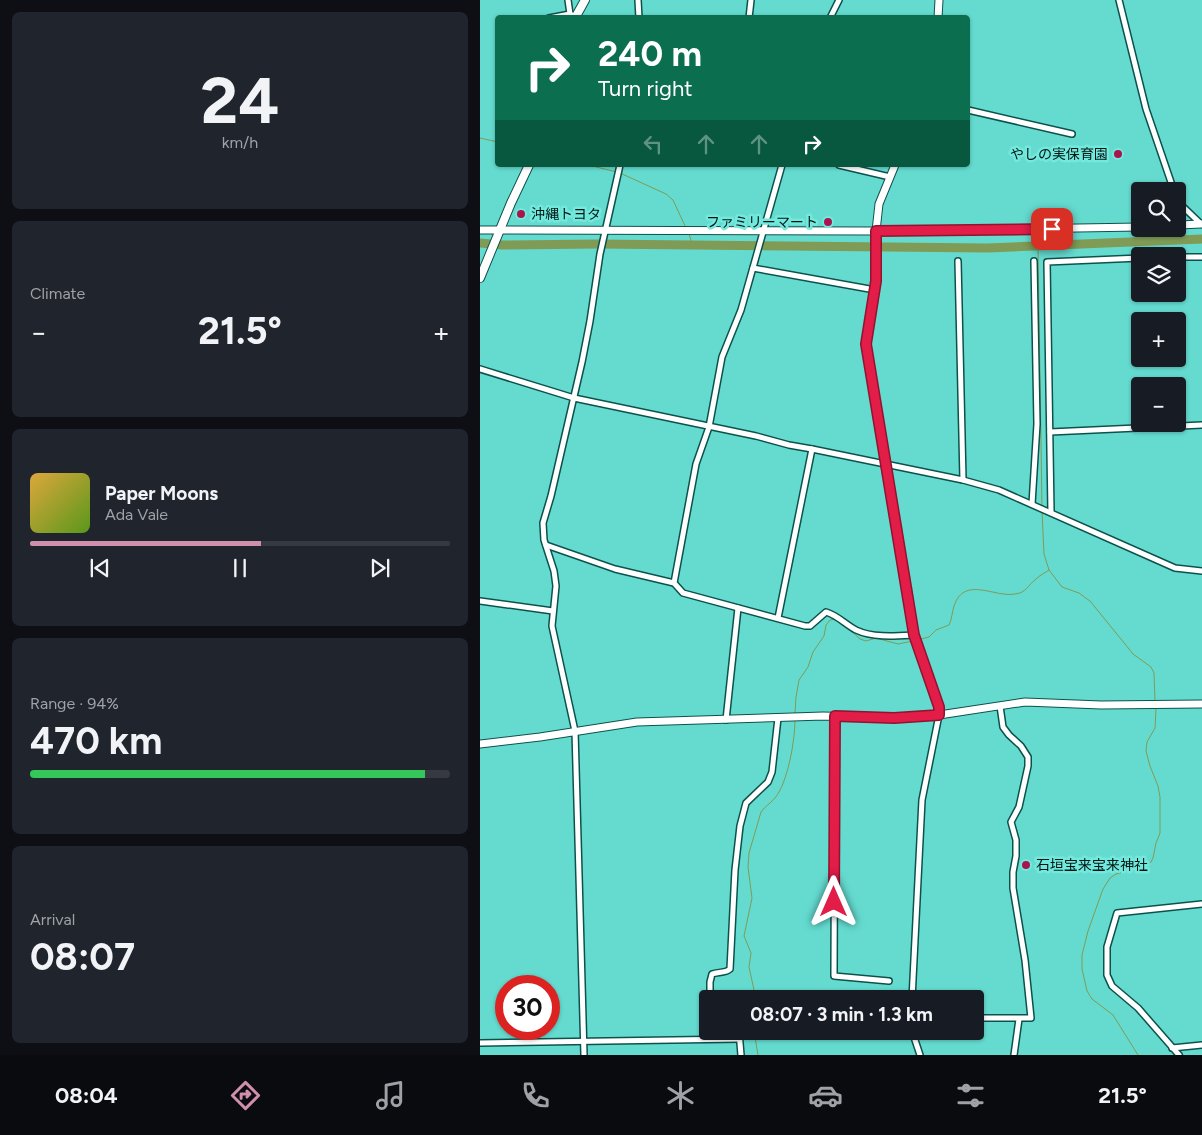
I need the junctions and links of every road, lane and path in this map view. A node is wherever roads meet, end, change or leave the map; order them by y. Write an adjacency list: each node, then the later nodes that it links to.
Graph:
1 (568, 0): 8 (street)
2 (584, 0): 9 (main road)
3 (638, 0): 10 (street)
4 (751, 0): 11 (street)
5 (839, 0): 12 (street)
6 (940, 0): 13 (street)
7 (1119, 0): 22 (street)
8 (573, 15)
9 (574, 15)
10 (639, 15)
11 (749, 15)
12 (832, 15)
13 (938, 15)
14 (970, 110): 15 (street)
15 (1072, 134)
16 (528, 167): 28 (main road)
17 (781, 167): 30 (street)
18 (848, 167): 21 (street)
19 (894, 167): 21 (street)
20 (619, 170): 29 (street)
21 (890, 177): 31 (street)
22 (1171, 182)
23 (1186, 210): 24 (street)
24 (1201, 224): 25 (street)
25 (1186, 225)
26 (1131, 227): 31 (street)
27 (480, 230): 28 (street)
28 (498, 234): 29 (street); 39 (main road)
29 (604, 234): 30 (street); 42 (street)
30 (763, 234): 31 (street); 38 (street)
31 (876, 234): 35 (street)
32 (1202, 257): 34 (street)
33 (1131, 258): 45 (street)
34 (1186, 258)
35 (876, 261): 40 (street)
36 (958, 261): 48 (street)
37 (1034, 261): 49 (street)
38 (753, 268): 40 (street); 44 (street)
39 (480, 278)
40 (875, 290): 47 (street)
41 (480, 369): 42 (street)
42 (574, 398): 44 (street); 51 (street)
43 (1202, 425): 45 (street)
44 (709, 427): 46 (street); 53 (street)
45 (1050, 432): 50 (street)
46 (812, 449): 47 (street); 57 (street)
47 (886, 464): 48 (street); 58 (street)
48 (963, 480): 49 (street)
49 (1032, 504): 50 (street)
50 (1051, 512): 52 (street)
51 (546, 545): 53 (street); 56 (street)
52 (1202, 572)
53 (674, 583): 55 (street)
54 (480, 601): 56 (street)
55 (738, 608): 57 (street); 64 (street)
56 (553, 611): 65 (street)
57 (778, 618): 58 (street)
58 (914, 635): 61 (street)
59 (1202, 704): 60 (street)
60 (1000, 706): 61 (street); 72 (street)
61 (939, 715): 62 (street); 70 (street)
62 (835, 716): 63 (street); 68 (street)
63 (778, 718): 64 (street); 69 (street)
64 (726, 720): 65 (street)
65 (575, 731): 66 (street); 76 (street)
66 (480, 744)
67 (1202, 904): 79 (street)
68 (889, 980)
69 (710, 990)
70 (912, 990)
71 (984, 1018): 72 (street)
72 (1019, 1019): 83 (street)
73 (699, 1040): 76 (street)
74 (739, 1040): 81 (street)
75 (915, 1040): 82 (street)
76 (584, 1041): 77 (street); 80 (street)
77 (480, 1043)
78 (1202, 1045): 79 (street)
79 (1172, 1048): 84 (street)
80 (584, 1055)
81 (741, 1055)
82 (920, 1055)
83 (1014, 1055)
84 (1179, 1055)

